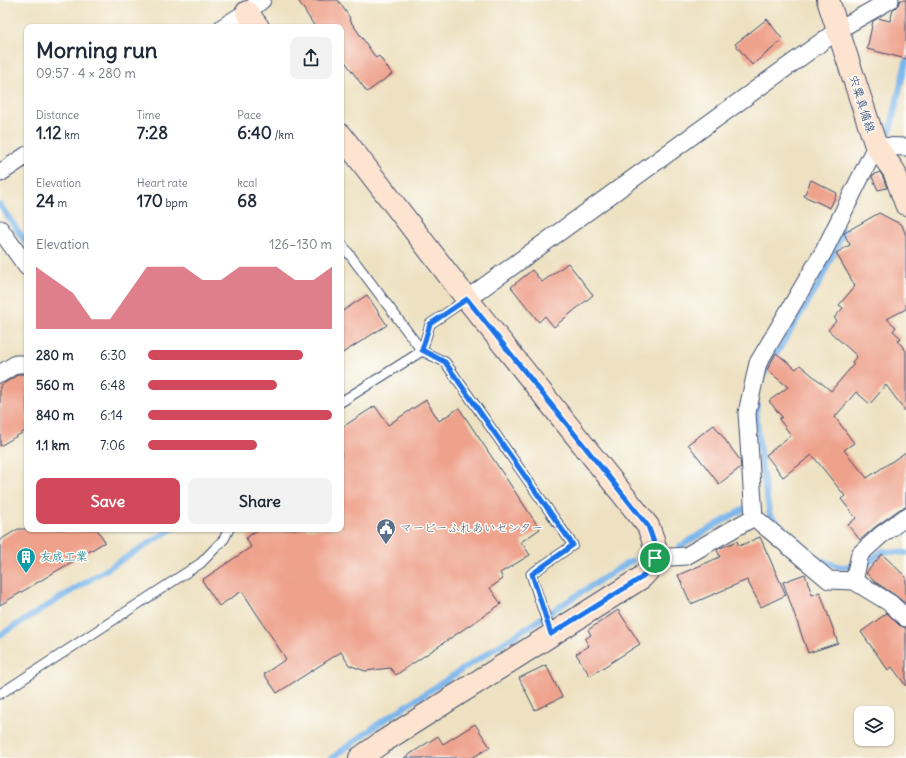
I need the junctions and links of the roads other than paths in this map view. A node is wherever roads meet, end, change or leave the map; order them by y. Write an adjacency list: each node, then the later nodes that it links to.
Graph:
1 (828, 0): 5 (street, 宍粟真備線)
2 (890, 0): 5 (street)
3 (256, 13): 4 (street)
4 (230, 24)
5 (838, 30): 7 (street, 宍粟真備線); 15 (street)
6 (344, 139): 15 (street)
7 (876, 146): 8 (street); 11 (street, 宍粟真備線); 20 (street)
8 (906, 147)
9 (24, 157): 10 (street)
10 (0, 173)
11 (906, 204)
12 (0, 229): 14 (street)
13 (344, 247): 16 (lane)
14 (24, 264)
15 (467, 299): 16 (lane); 23 (street)
16 (422, 350): 19 (lane); 26 (lane)
17 (24, 364): 18 (street)
18 (0, 374)
19 (344, 400)
20 (754, 517): 23 (street); 24 (street)
21 (906, 517): 24 (street)
22 (228, 532): 27 (lane)
23 (655, 558): 26 (street)
24 (854, 581): 25 (street)
25 (906, 618)
26 (547, 622): 28 (street)
27 (0, 694)
28 (360, 758)

